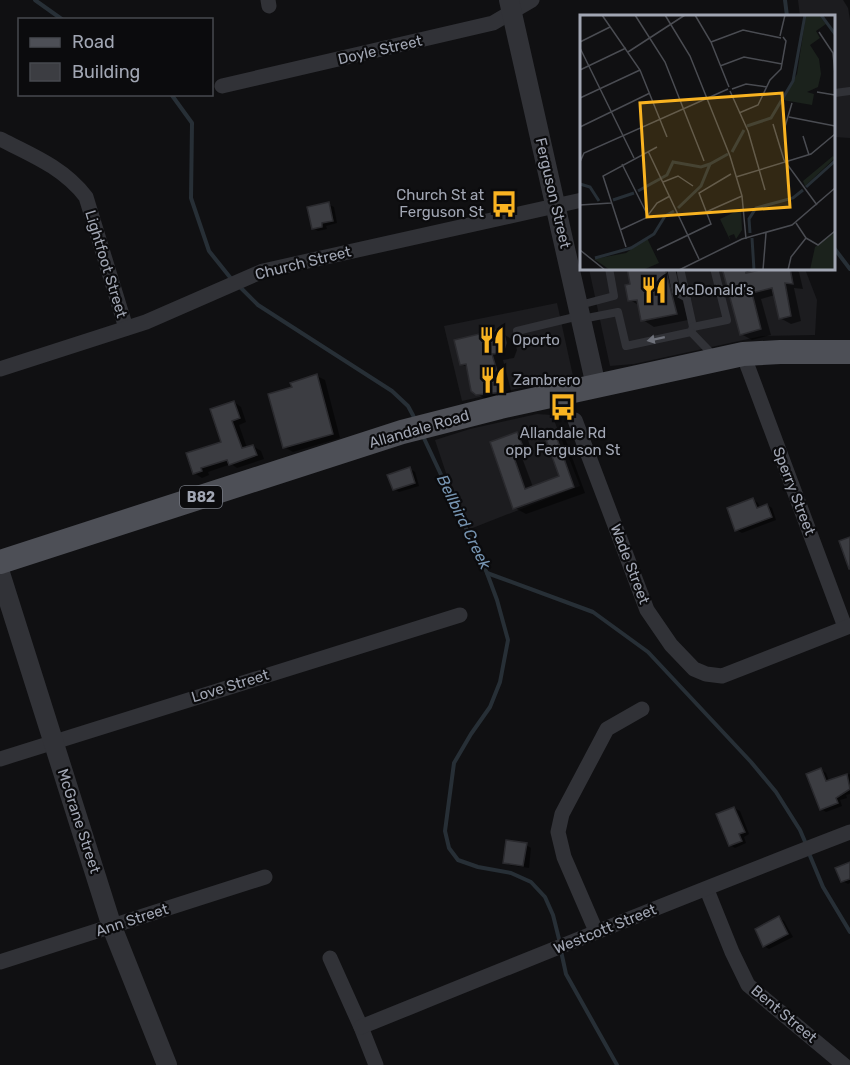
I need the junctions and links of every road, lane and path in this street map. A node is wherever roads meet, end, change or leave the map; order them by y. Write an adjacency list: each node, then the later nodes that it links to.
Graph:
1 (532, 0): 2 (street, Doyle Street)
2 (511, 6): 3 (street, Doyle Street); 8 (street, Ferguson Street)
3 (222, 86)
4 (850, 91): 5 (lane)
5 (835, 93)
6 (0, 139): 17 (street, Lightfoot Street)
7 (580, 200): 8 (street, Church Street)
8 (556, 205): 16 (street, Ferguson Street); 17 (street, Church Street)
9 (609, 270): 13 (lane)
10 (671, 270): 14 (lane)
11 (680, 270): 14 (lane)
12 (714, 270): 18 (lane)
13 (614, 296): 15 (lane); 16 (lane)
14 (687, 298): 18 (lane)
15 (618, 312): 16 (lane); 18 (lane, one-way to 15)
16 (580, 313): 19 (lane); 24 (street, Ferguson Street)
17 (126, 328): 23 (street, Church Street)
18 (692, 329): 22 (lane)
19 (517, 332)
20 (850, 352): 21 (main road, Allandale Road / B82)
21 (743, 354): 22 (main road, Allandale Road / B82); 29 (street, Sperry Street)
22 (718, 360): 24 (main road, Allandale Road / B82)
23 (0, 369)
24 (596, 386): 26 (main road, Allandale Road / B82)
25 (575, 420): 29 (street, Wade Street)
26 (0, 562)
27 (0, 573): 31 (street, McGrane Street)
28 (459, 615): 31 (street, Love Street)
29 (848, 627)
30 (642, 709): 37 (street)
31 (53, 741): 32 (street, Love Street); 36 (street, McGrane Street)
32 (0, 759)
33 (850, 832): 35 (street, Westcott Street)
34 (265, 877): 36 (street, Ann Street)
35 (707, 890): 37 (street, Westcott Street); 41 (street, Bent Street)
36 (112, 927): 39 (street, Ann Street); 42 (street, McGrane Street)
37 (596, 931): 40 (street, Westcott Street)
38 (330, 958): 40 (street)
39 (0, 962)
40 (361, 1027): 43 (street)
41 (838, 1064)
42 (167, 1065)
43 (376, 1065)

